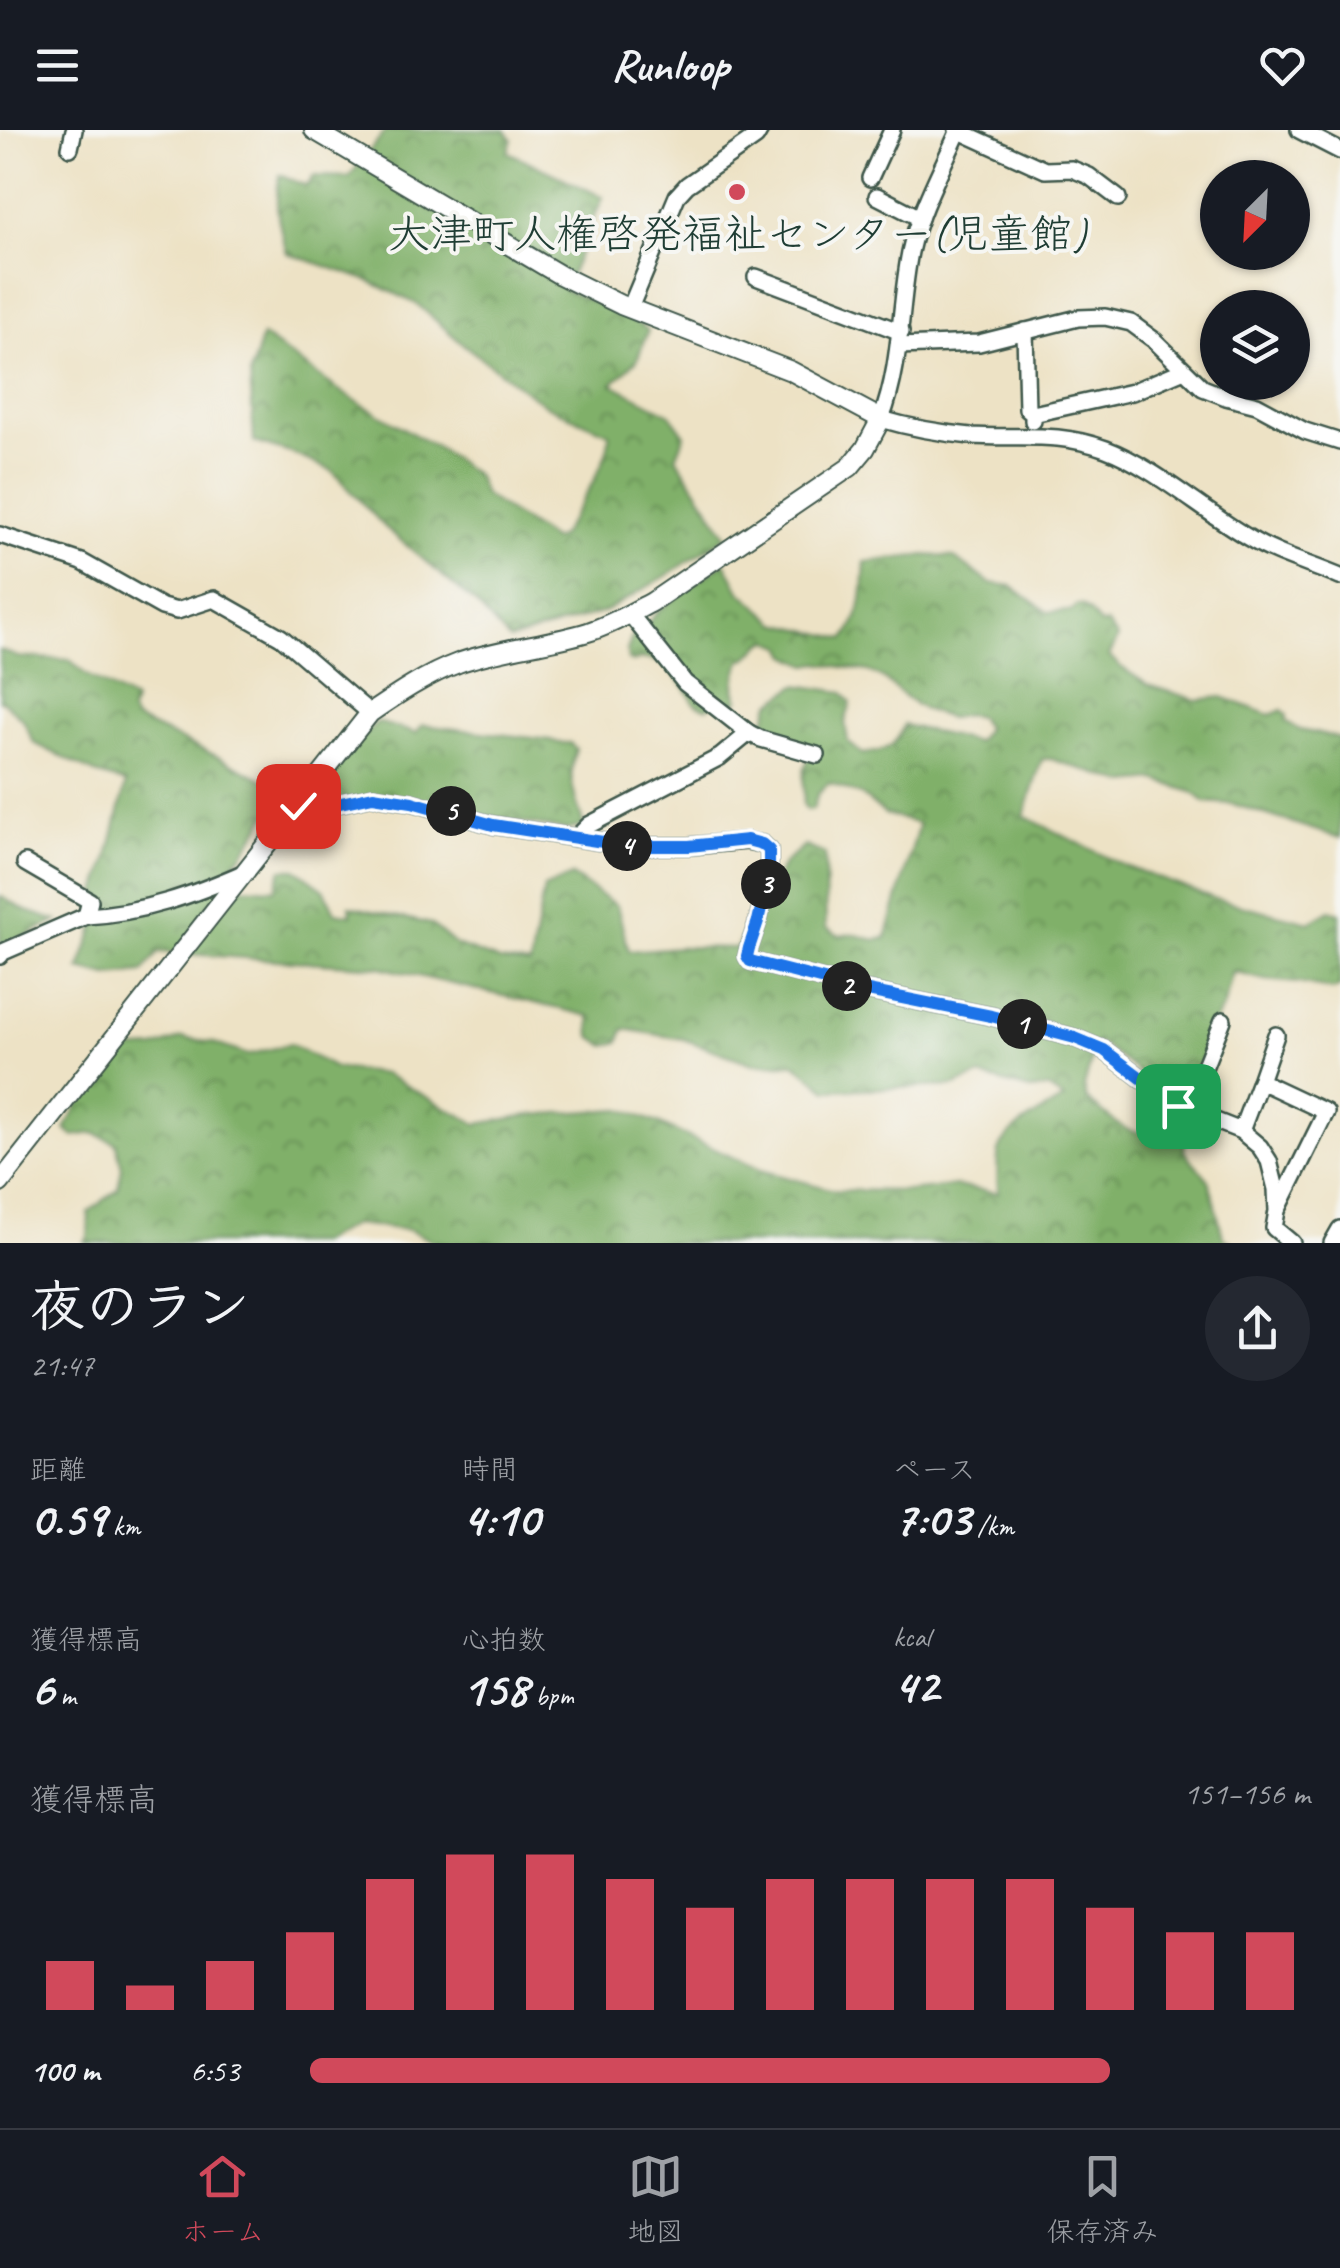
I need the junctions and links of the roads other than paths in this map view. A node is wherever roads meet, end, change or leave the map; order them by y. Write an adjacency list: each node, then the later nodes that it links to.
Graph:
1 (74, 130): 7 (street)
2 (314, 130): 14 (street)
3 (760, 130): 14 (street)
4 (892, 130): 9 (street)
5 (958, 130): 11 (street); 12 (street)
6 (1298, 130): 8 (street)
7 (70, 148)
8 (1340, 150)
9 (870, 178)
10 (877, 196): 12 (street)
11 (1118, 198)
12 (920, 218): 16 (street)
13 (756, 277): 16 (street)
14 (630, 308): 19 (street)
15 (1025, 330): 16 (street); 17 (street); 18 (street)
16 (900, 339): 19 (street)
17 (1184, 370): 18 (street); 21 (street)
18 (1034, 414): 20 (street)
19 (881, 419): 20 (street); 24 (street)
20 (1032, 435): 23 (street)
21 (1340, 442)
22 (0, 535): 25 (street)
23 (1340, 576)
24 (630, 614): 25 (street); 26 (street)
25 (370, 713): 28 (street)
26 (749, 732): 27 (street); 29 (street)
27 (817, 756)
28 (298, 806): 29 (street); 31 (street)
29 (576, 838): 37 (street)
30 (24, 862): 32 (street)
31 (246, 872): 32 (street); 39 (street)
32 (86, 916): 33 (street)
33 (0, 956)
34 (1223, 1020): 37 (street)
35 (1276, 1035): 36 (street)
36 (1260, 1081): 38 (street); 40 (street)
37 (1188, 1108): 38 (street)
38 (1241, 1131): 40 (street)
39 (0, 1182)
40 (1277, 1210): 42 (street)
41 (1340, 1229): 43 (street)
42 (1292, 1243)
43 (1332, 1243)

